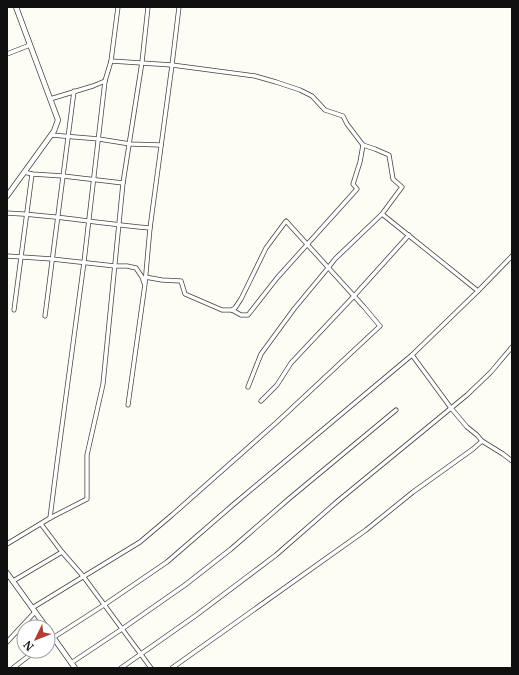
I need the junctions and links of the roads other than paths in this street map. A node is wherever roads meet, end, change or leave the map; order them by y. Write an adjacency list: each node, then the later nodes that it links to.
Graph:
1 (118, 7): 7 (street)
2 (148, 7): 8 (street)
3 (179, 7): 9 (street)
4 (18, 8): 5 (street)
5 (30, 45): 6 (street); 12 (street)
6 (7, 54)
7 (111, 61): 8 (street); 10 (street)
8 (142, 62): 9 (street); 16 (street)
9 (172, 65): 17 (street); 18 (street)
10 (105, 81): 11 (street); 15 (street)
11 (74, 91): 12 (street); 14 (street)
12 (50, 99): 13 (street)
13 (50, 135): 14 (street); 19 (street)
14 (68, 137): 15 (street); 21 (street)
15 (99, 139): 16 (street); 22 (street)
16 (130, 144): 17 (street); 23 (street)
17 (161, 145): 31 (street)
18 (363, 145): 27 (street); 33 (street)
19 (24, 172): 20 (street); 24 (street)
20 (32, 174): 21 (street); 26 (street)
21 (63, 176): 22 (street); 28 (street)
22 (94, 180): 23 (street); 29 (street)
23 (123, 184): 30 (street)
24 (7, 196)
25 (7, 213): 26 (street)
26 (27, 214): 28 (street); 36 (street)
27 (382, 214): 32 (street); 40 (street)
28 (58, 218): 29 (street); 37 (street)
29 (89, 222): 30 (street); 38 (street)
30 (120, 226): 31 (street); 39 (street)
31 (150, 228): 41 (street)
32 (409, 236): 43 (street); 44 (street)
33 (307, 244): 40 (street); 46 (street); 46 (street)
34 (7, 256): 36 (street)
35 (512, 256): 43 (street)
36 (21, 257): 37 (street); 45 (street)
37 (52, 259): 38 (street); 47 (street)
38 (84, 262): 39 (street); 57 (street)
39 (115, 266): 42 (street); 57 (street)
40 (328, 268): 44 (street); 50 (street)
41 (146, 277): 42 (street); 46 (street)
42 (145, 284): 52 (street)
43 (478, 291): 49 (street)
44 (354, 296): 51 (street); 62 (street)
45 (14, 310)
46 (232, 310)
47 (45, 316)
48 (512, 347): 53 (street)
49 (412, 355): 53 (street); 64 (street)
50 (248, 387)
51 (261, 401)
52 (128, 405)
53 (451, 408): 55 (street); 72 (street)
54 (396, 410): 68 (street)
55 (482, 441): 56 (street); 79 (street)
56 (512, 461)
57 (50, 518): 58 (street)
58 (41, 524): 59 (street); 60 (street)
59 (7, 544)
60 (62, 552): 62 (street); 63 (street)
61 (7, 573): 63 (street)
62 (83, 576): 64 (street); 65 (street)
63 (13, 581): 65 (street)
64 (104, 605): 68 (street); 69 (street)
65 (32, 608): 66 (street)
66 (35, 612): 67 (street); 71 (street)
67 (40, 619)
68 (122, 629): 72 (street); 74 (street)
69 (56, 635)
70 (56, 641): 74 (street)
71 (7, 642)
72 (141, 654): 77 (street); 78 (street)
73 (25, 659): 75 (street)
74 (71, 663): 76 (street)
75 (13, 668)
76 (75, 668)
77 (121, 668)
78 (151, 668)
79 (172, 668)

